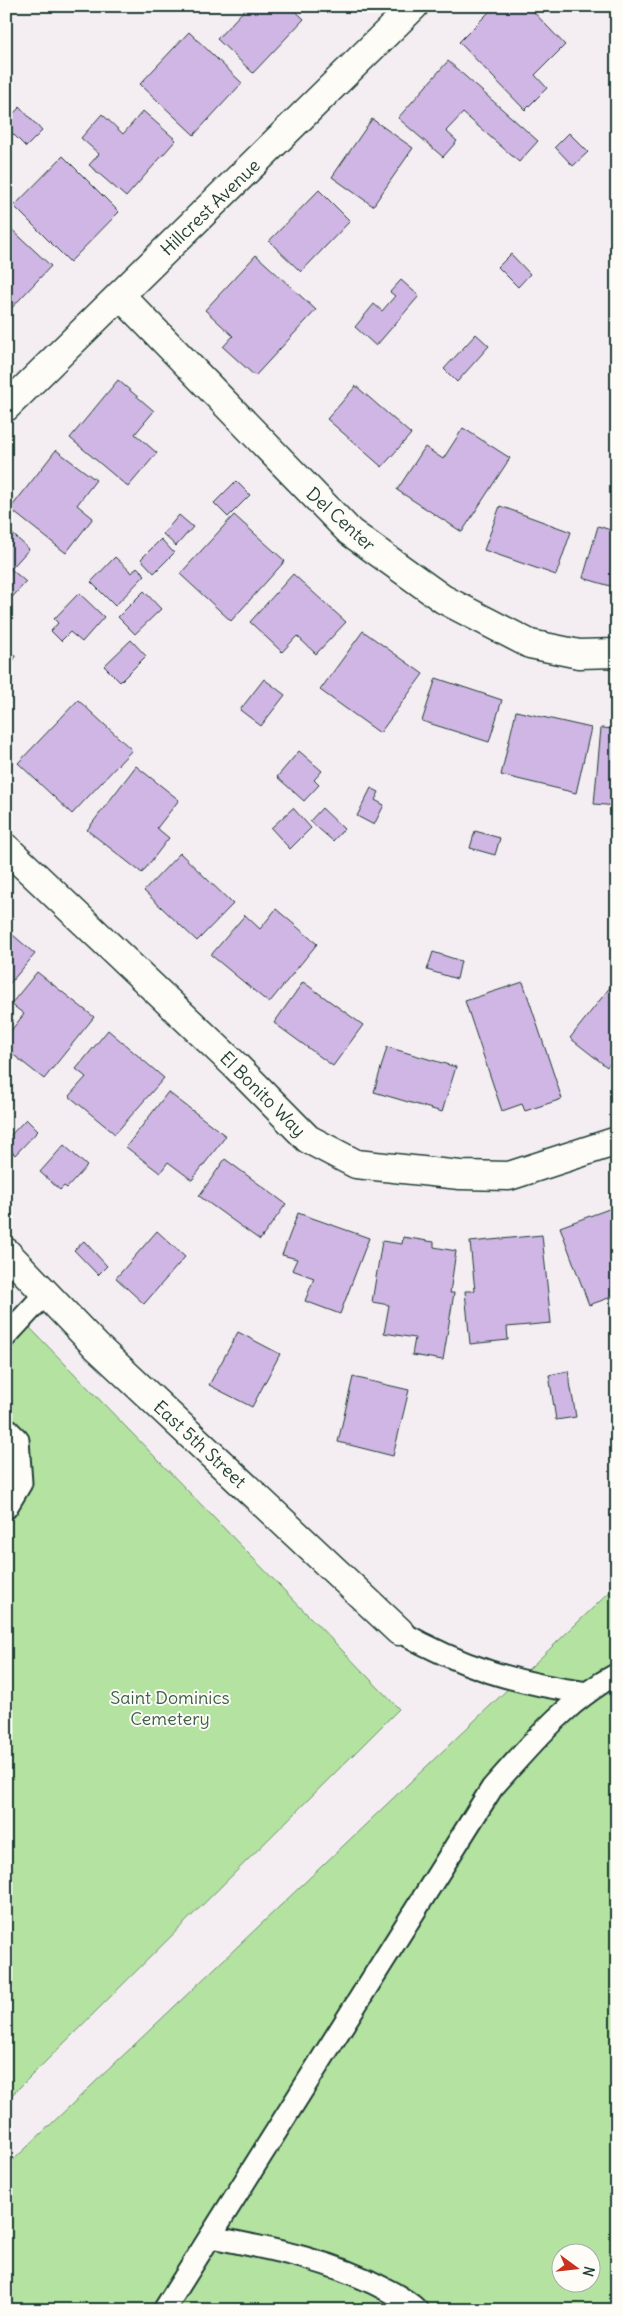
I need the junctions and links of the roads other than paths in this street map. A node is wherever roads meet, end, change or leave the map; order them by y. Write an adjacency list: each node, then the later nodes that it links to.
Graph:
1 (414, 6): 2 (street, Hillcrest Avenue)
2 (120, 295): 3 (street, Hillcrest Avenue); 4 (street, Del Center)
3 (6, 407)
4 (617, 653)
5 (6, 848): 6 (street, El Bonito Way)
6 (617, 1141)
7 (6, 1252): 8 (street, East 5th Street)
8 (45, 1294): 9 (lane); 12 (street, East 5th Street)
9 (6, 1336)
10 (6, 1428): 11 (lane)
11 (6, 1508)
12 (399, 1631): 14 (lane)
13 (617, 1674): 14 (lane)
14 (587, 1693): 15 (lane)
15 (211, 2236): 16 (lane); 17 (lane)
16 (164, 2310)
17 (417, 2310)

